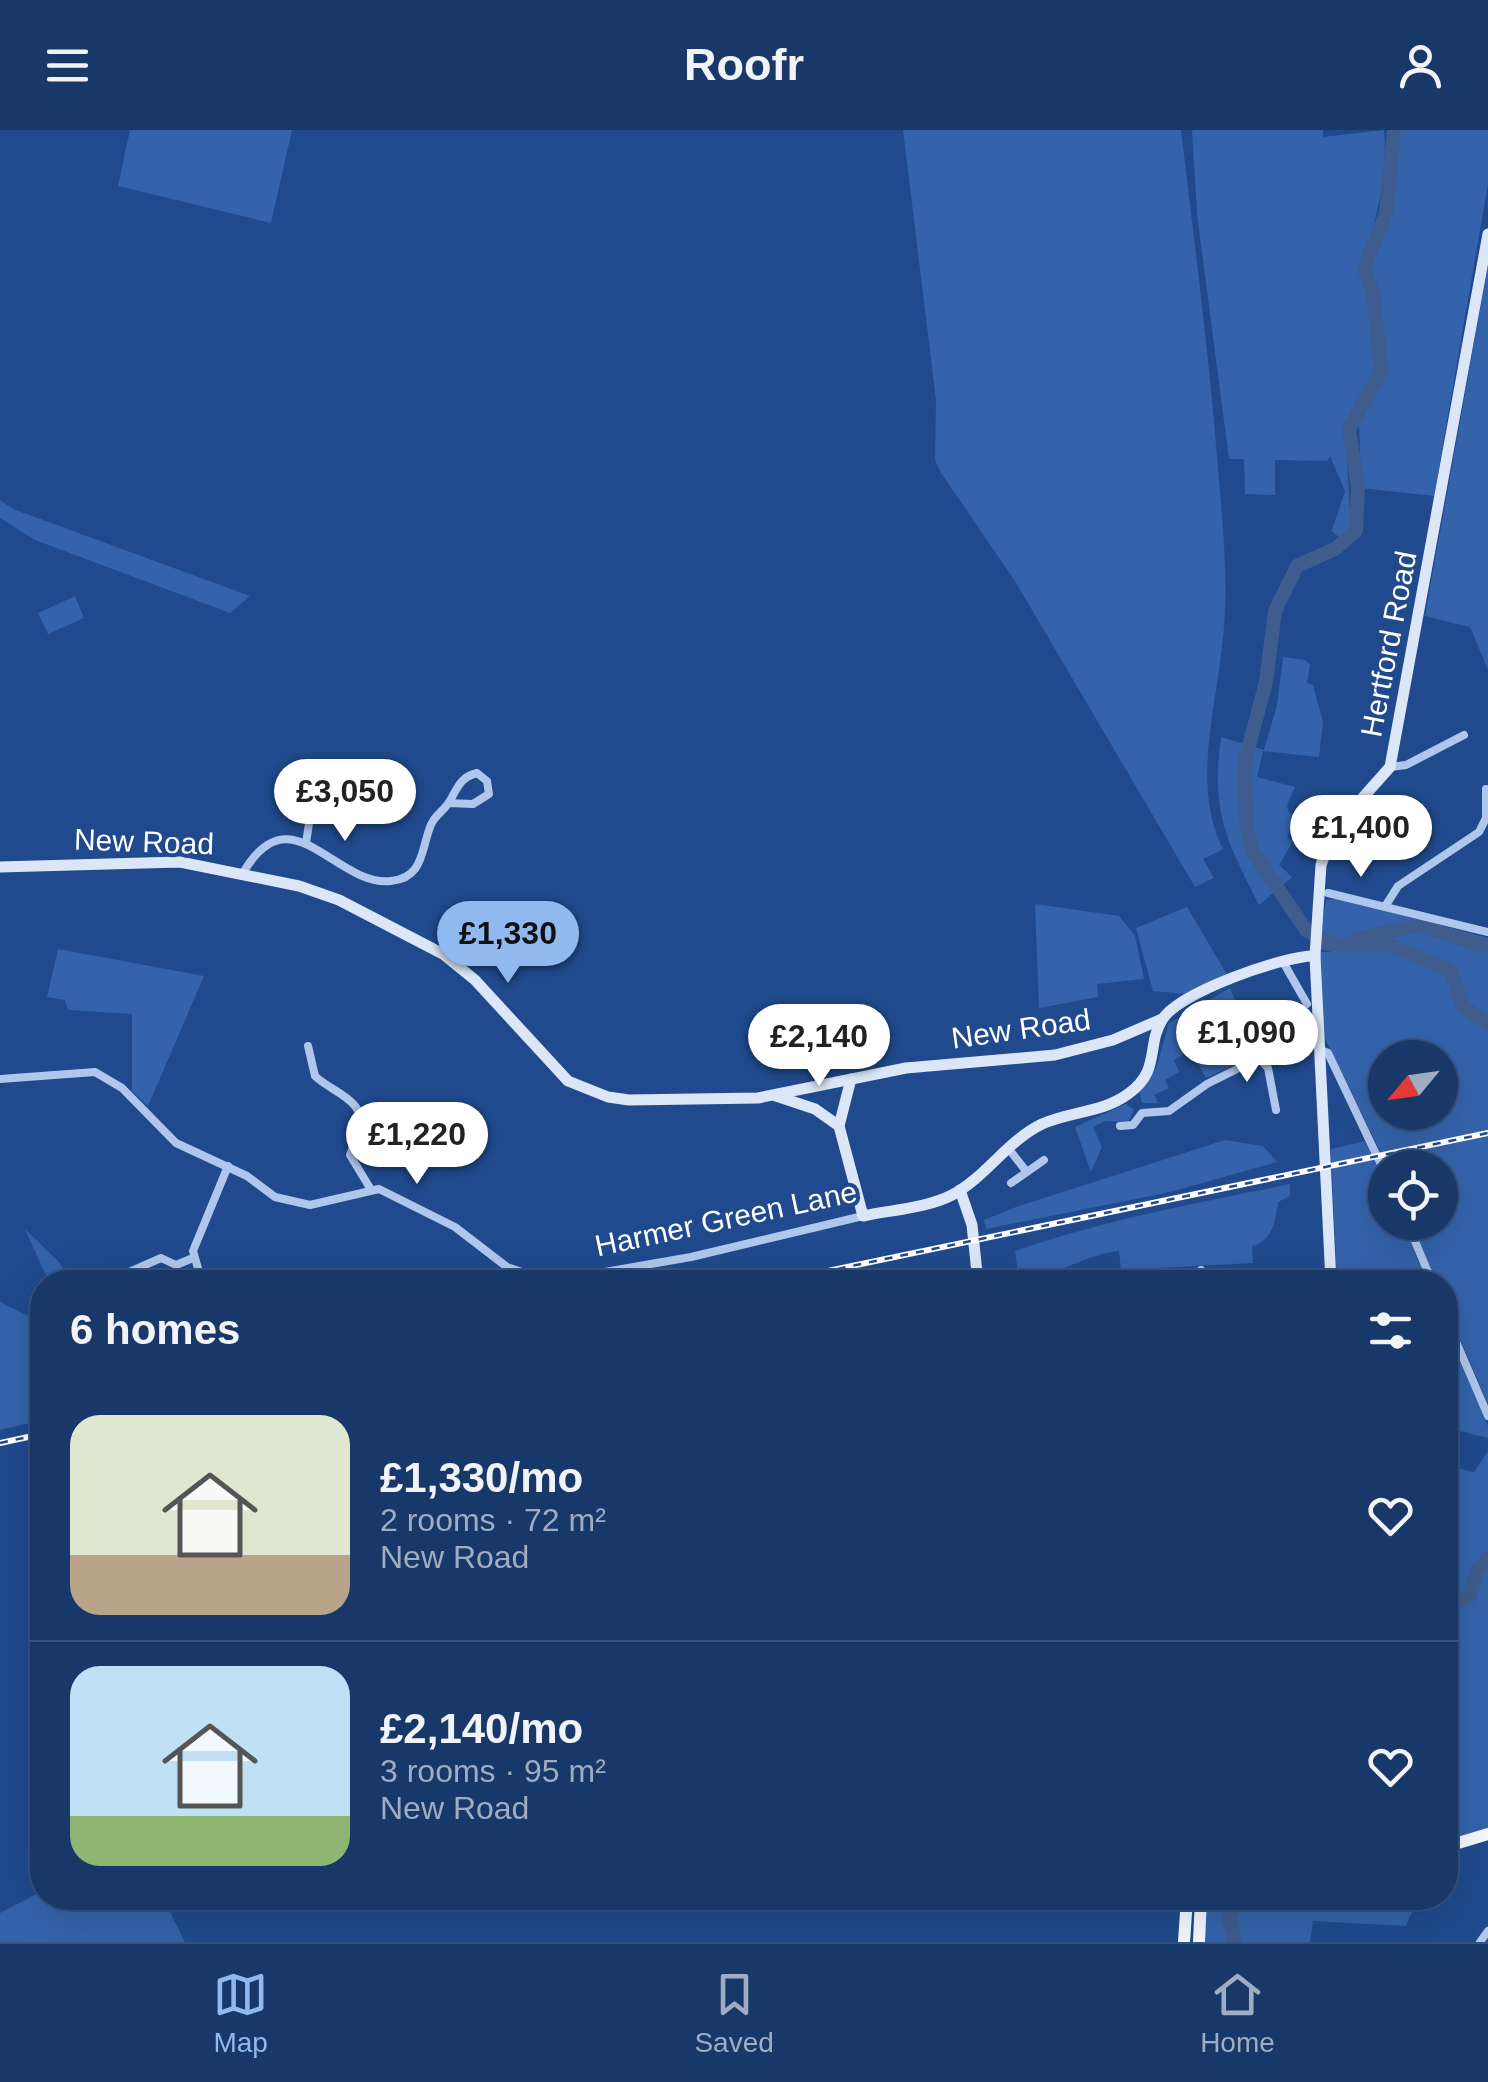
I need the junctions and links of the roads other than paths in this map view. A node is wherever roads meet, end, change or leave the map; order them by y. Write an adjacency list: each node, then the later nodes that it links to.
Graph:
1 (1488, 234): 3 (street, Hertford Road)
2 (1464, 735): 3 (street)
3 (1390, 767): 13 (street, Hertford Road)
4 (1486, 789): 11 (street)
5 (314, 791): 7 (street)
6 (449, 803): 6 (street); 7 (street)
7 (306, 843): 9 (street)
8 (0, 867): 9 (street, New Road)
9 (243, 872): 22 (street, New Road)
10 (1328, 893): 11 (street)
11 (1386, 905): 12 (street)
12 (1488, 932)
13 (1315, 956): 14 (street); 18 (street, Hertford Road)
14 (1282, 960): 15 (street); 16 (street)
15 (1307, 1004)
16 (1162, 1020): 19 (street, New Road); 21 (street)
17 (308, 1046): 33 (street)
18 (1322, 1050): 28 (street); 43 (street, Hertford Road)
19 (851, 1079): 22 (street, New Road); 25 (street)
20 (0, 1080): 30 (street)
21 (1128, 1094): 24 (street); 27 (street, Harmer Green Lane)
22 (773, 1095): 25 (street)
23 (1276, 1110): 24 (street)
24 (1142, 1113): 26 (street)
25 (838, 1126): 35 (street)
26 (1120, 1126)
27 (1008, 1148): 31 (street); 34 (street, Harmer Green Lane)
28 (1374, 1150)
29 (1044, 1160): 31 (street)
30 (228, 1166): 33 (street); 37 (street)
31 (1026, 1171): 32 (street)
32 (1011, 1183)
33 (370, 1188): 40 (street, Harmer Green Lane)
34 (960, 1190): 35 (street, Harmer Green Lane); 42 (street)
35 (863, 1216): 41 (street, Harmer Green Lane)
36 (1414, 1240): 44 (street)
37 (193, 1258): 38 (street); 39 (street)
38 (135, 1270)
39 (198, 1270)
40 (518, 1270)
41 (612, 1270)
42 (977, 1270)
43 (1331, 1270)
44 (1427, 1270)
45 (1458, 1346): 46 (street)
46 (1488, 1416)
47 (1488, 1834): 48 (main road)
48 (1458, 1843)
49 (1186, 1910): 52 (main road)
50 (1200, 1910): 53 (main road)
51 (1488, 1930): 54 (street)
52 (1184, 1942)
53 (1199, 1942)
54 (1480, 1942)

